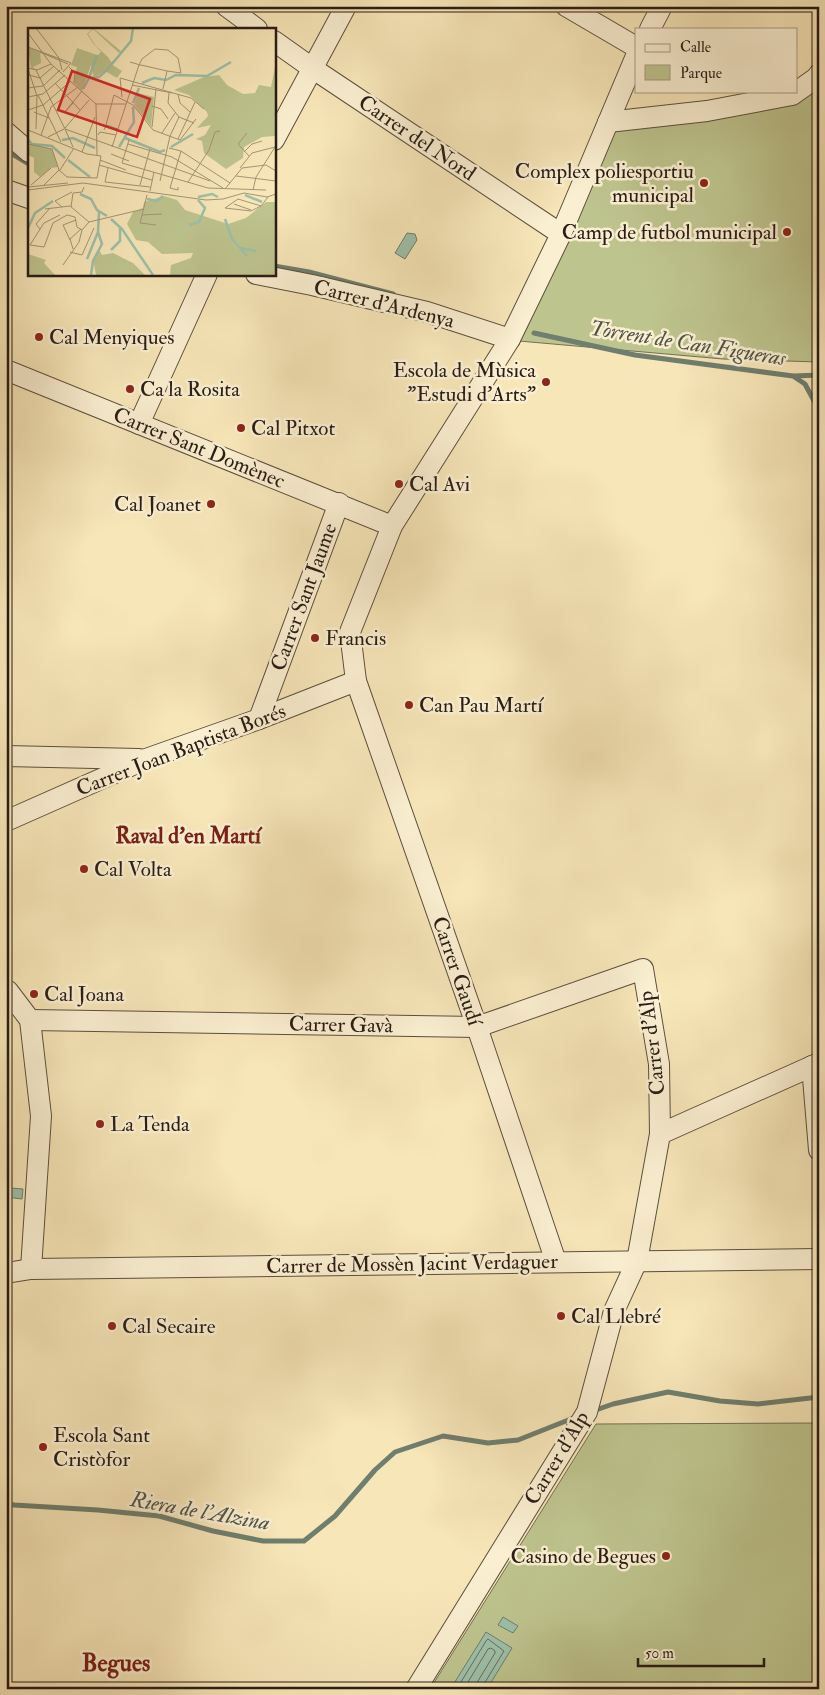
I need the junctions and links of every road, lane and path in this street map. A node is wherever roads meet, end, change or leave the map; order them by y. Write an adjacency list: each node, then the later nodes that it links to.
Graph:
1 (226, 6): 5 (street)
2 (346, 6): 10 (street)
3 (566, 6): 8 (street)
4 (662, 6): 6 (street)
5 (256, 28)
6 (651, 28)
7 (275, 42): 10 (street, Carrer del Nord)
8 (635, 46)
9 (635, 58): 14 (street, Carrer Gaudí)
10 (312, 68): 16 (street); 20 (street, Carrer del Nord)
11 (819, 74): 12 (street)
12 (798, 91)
13 (796, 92): 14 (street)
14 (608, 122): 20 (street, Carrer Gaudí)
15 (6, 132): 17 (street)
16 (275, 138)
17 (28, 151)
18 (6, 190): 19 (street)
19 (28, 198)
20 (561, 234): 23 (street, Carrer Gaudí)
21 (207, 275): 25 (street)
22 (261, 275): 23 (street, Carrer d'Ardenya)
23 (510, 339): 27 (street, Carrer Gaudí)
24 (6, 370): 25 (street, Carrer Sant Domènec)
25 (139, 424): 26 (street, Carrer Sant Domènec)
26 (339, 503): 27 (street, Carrer Sant Domènec); 29 (street, Carrer Sant Jaume)
27 (392, 526): 28 (street, Carrer Gaudí)
28 (356, 681): 29 (street, Carrer Joan Baptista Borés); 36 (street, Carrer Gaudí)
29 (259, 719): 31 (street, Carrer Joan Baptista Borés)
30 (6, 756): 31 (street)
31 (146, 759): 32 (street, Carrer Joan Baptista Borés)
32 (7, 819)
33 (643, 969): 36 (street, Carrer Gavà); 38 (street, Carrer d'Alp)
34 (6, 991): 35 (street)
35 (30, 1020): 36 (street, Carrer Gavà); 43 (street)
36 (477, 1027): 42 (street, Carrer Gaudí)
37 (815, 1064): 38 (street); 39 (street)
38 (660, 1134): 41 (street, Carrer d'Alp)
39 (819, 1150)
40 (819, 1258): 41 (street, Carrer de Mossèn Jacint Verdaguer)
41 (637, 1261): 42 (street, Carrer de Mossèn Jacint Verdaguer); 45 (street, Carrer d'Alp)
42 (556, 1262): 43 (street, Carrer de Mossèn Jacint Verdaguer)
43 (31, 1269): 44 (street, Carrer de Mossèn Jacint Verdaguer)
44 (6, 1273)
45 (416, 1689)

